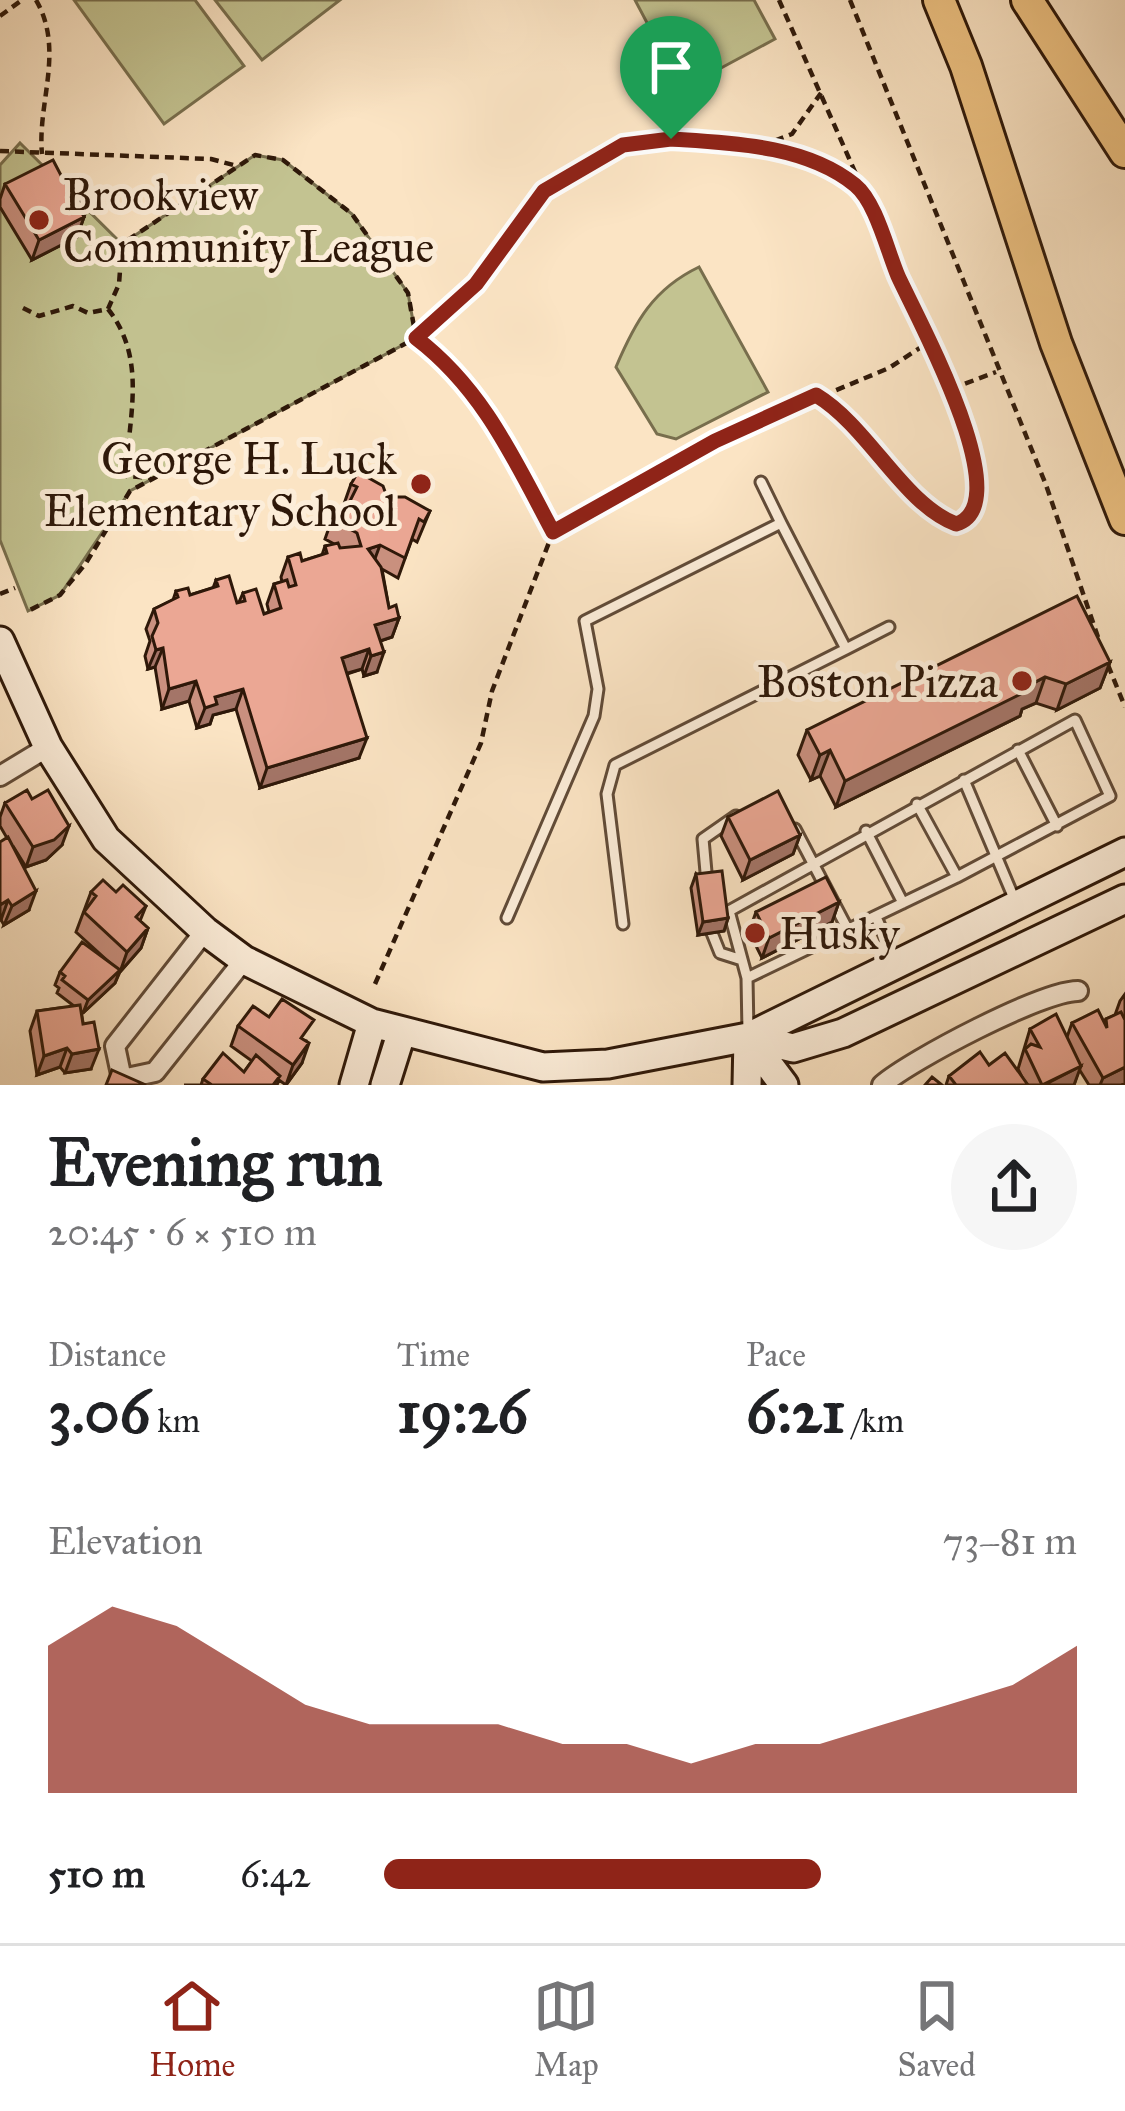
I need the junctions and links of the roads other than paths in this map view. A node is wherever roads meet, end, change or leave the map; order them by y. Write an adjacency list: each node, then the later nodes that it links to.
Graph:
1 (939, 0): 5 (main road)
2 (1027, 0): 3 (main road)
3 (1125, 152)
4 (761, 482): 6 (lane)
5 (1125, 519)
6 (781, 523): 9 (lane); 32 (lane)
7 (889, 627): 9 (lane)
8 (0, 641): 10 (street)
9 (846, 649): 33 (lane)
10 (48, 747): 12 (street); 35 (street)
11 (1018, 750): 13 (lane); 17 (lane); 17 (lane)
12 (0, 776)
13 (964, 780): 14 (lane); 20 (lane)
14 (916, 804): 18 (lane); 23 (lane)
15 (743, 813): 24 (lane)
16 (788, 817): 21 (lane)
17 (1057, 826): 20 (lane)
18 (866, 832): 21 (lane); 28 (lane)
19 (1125, 852): 30 (street)
20 (998, 857): 23 (lane); 30 (lane)
21 (813, 860): 22 (lane); 34 (lane)
22 (784, 876): 25 (lane); 26 (lane)
23 (957, 877): 28 (lane)
24 (707, 885)
25 (790, 892)
26 (757, 893): 29 (lane); 43 (lane)
27 (1125, 899): 38 (street)
28 (903, 903): 31 (lane)
29 (763, 908)
30 (1017, 908): 38 (street); 44 (street)
31 (876, 917): 34 (lane); 44 (lane)
32 (507, 918)
33 (623, 924)
34 (848, 930): 40 (lane)
35 (205, 931): 42 (street); 42 (street)
36 (712, 933): 43 (lane)
37 (808, 934): 40 (lane)
38 (1033, 941): 49 (street)
39 (782, 947): 41 (lane)
40 (813, 947): 41 (lane)
41 (787, 959): 45 (lane)
42 (244, 960): 47 (street)
43 (742, 960): 45 (lane)
44 (898, 964): 49 (street)
45 (747, 977): 49 (lane)
46 (1078, 991): 54 (street)
47 (372, 1023): 48 (street); 50 (street)
48 (402, 1030): 49 (street); 51 (street)
49 (748, 1037): 52 (street); 53 (street)
50 (354, 1085)
51 (385, 1085)
52 (747, 1085)
53 (784, 1085)
54 (882, 1085)

